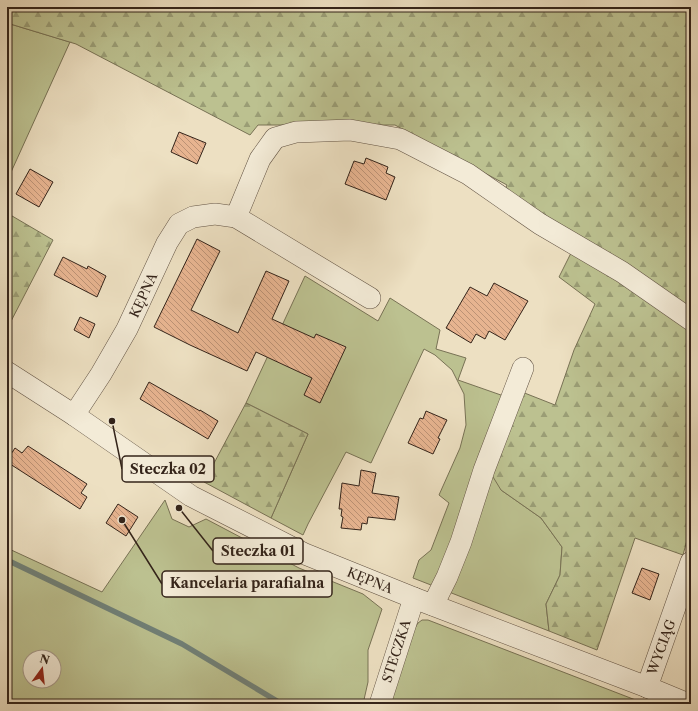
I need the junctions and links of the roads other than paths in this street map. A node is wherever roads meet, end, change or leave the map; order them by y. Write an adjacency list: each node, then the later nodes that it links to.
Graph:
1 (236, 218): 2 (street); 3 (street); 6 (street, KĘPNA)
2 (370, 298)
3 (691, 320)
4 (523, 368): 8 (street, STECZKA)
5 (7, 372): 6 (street, KĘPNA)
6 (74, 415): 8 (street, KĘPNA)
7 (691, 562): 9 (street, WYCIĄG)
8 (423, 602): 9 (street, KĘPNA); 10 (street, STECZKA)
9 (647, 687): 11 (street, KĘPNA)
10 (380, 704)
11 (688, 704)

